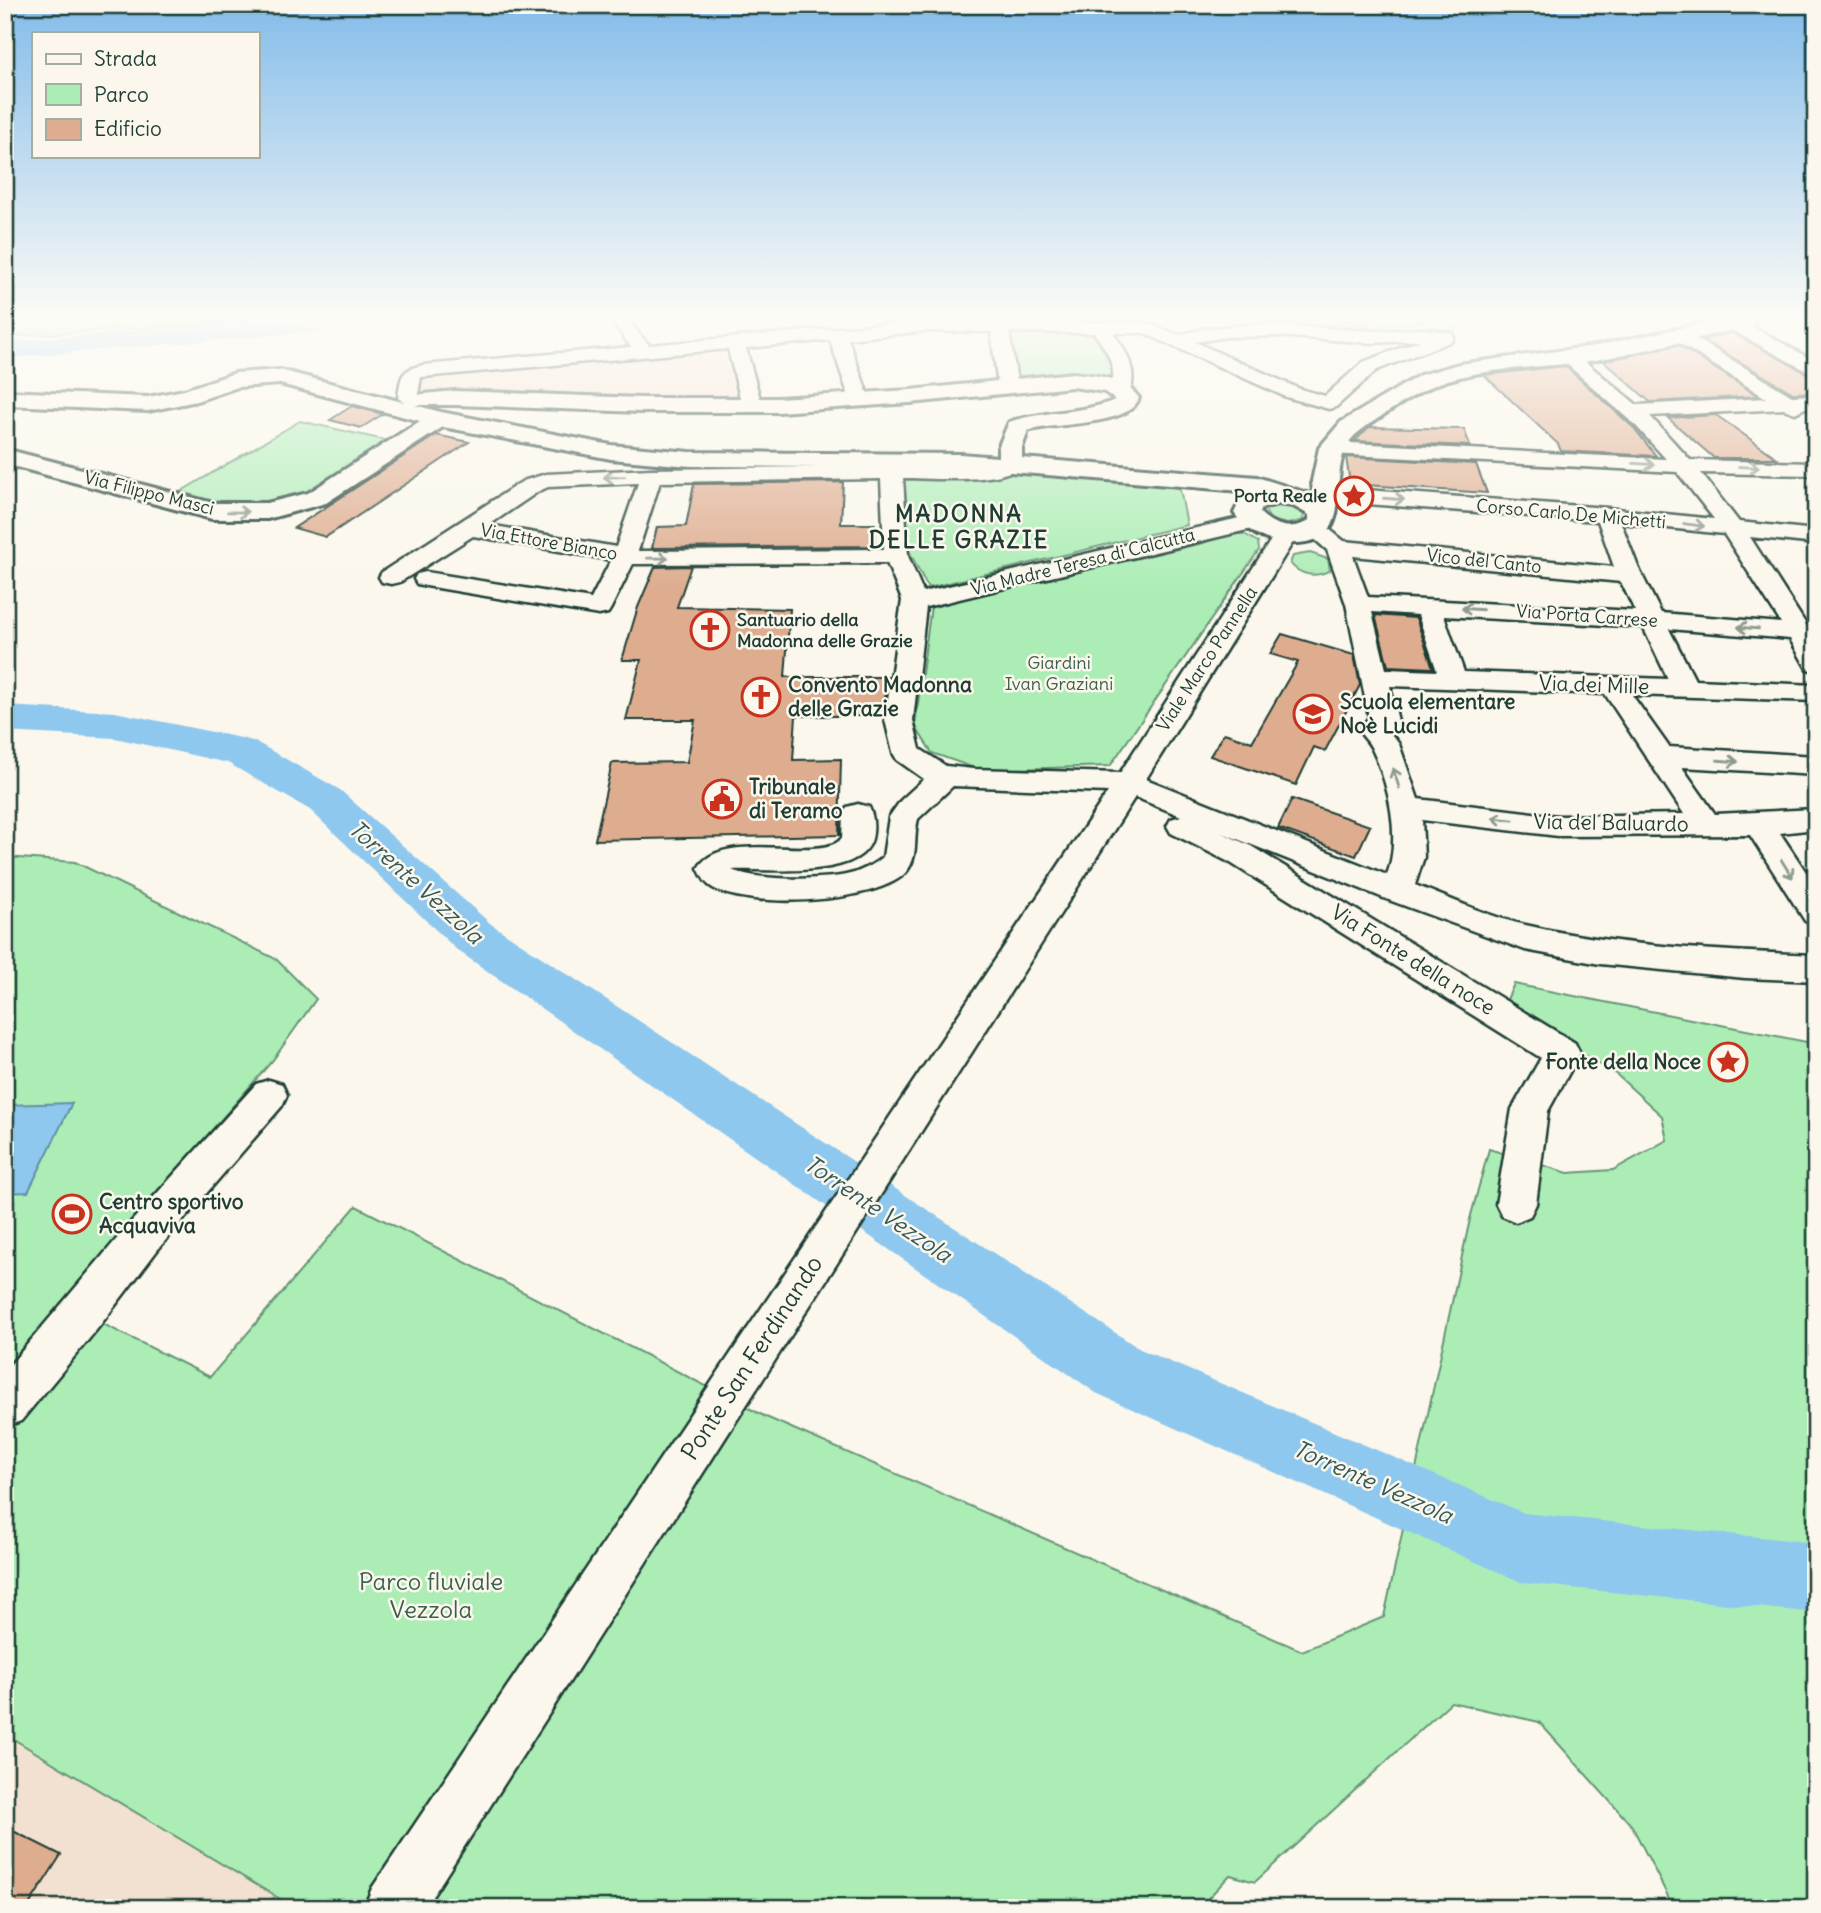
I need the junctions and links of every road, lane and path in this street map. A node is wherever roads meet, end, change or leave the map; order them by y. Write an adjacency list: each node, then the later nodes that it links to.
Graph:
1 (420, 410): 8 (main road)
2 (1111, 410): 13 (main road)
3 (1330, 410): 10 (street)
4 (1377, 410): 10 (main road)
5 (1650, 410): 7 (street)
6 (1799, 410): 9 (street)
7 (1634, 411): 14 (street)
8 (439, 419): 12 (main road, Via Filippo Masci, one-way to 8); 13 (main road)
9 (1816, 424)
10 (1349, 427): 11 (main road)
11 (1331, 448): 14 (street, one-way to 14); 18 (main road)
12 (5, 456)
13 (1010, 464): 16 (street, Via Ettore Bianco); 19 (main road)
14 (1683, 466): 15 (street, one-way to 15); 22 (street)
15 (1816, 468)
16 (892, 472): 17 (street, Via Ettore Bianco); 27 (street)
17 (651, 476): 21 (street, Via Ettore Bianco, one-way to 21); 26 (street)
18 (1312, 500): 19 (main road); 20 (street, Corso Carlo De Michetti, one-way to 20); 23 (main road); 25 (street)
19 (1254, 503): 23 (main road); 31 (street, Via Madre Teresa di Calcutta)
20 (1607, 515): 22 (street, Corso Carlo De Michetti, one-way to 22); 28 (street)
21 (469, 527): 26 (street, Via Ettore Bianco); 29 (street)
22 (1731, 529): 24 (street, Corso Carlo De Michetti); 35 (street)
23 (1286, 534): 45 (street, Viale Marco Pannella)
24 (1816, 537)
25 (1338, 547): 28 (street, Vico del Canto); 32 (street)
26 (625, 556): 27 (street, Via Ettore Bianco, one-way to 27); 30 (street)
27 (896, 556): 31 (street)
28 (1630, 576): 34 (street)
29 (391, 577)
30 (426, 579)
31 (914, 600): 44 (street)
32 (1358, 604): 33 (street, Via Porta Carrese); 37 (street)
33 (1428, 606): 34 (street, Via Porta Carrese, one-way to 33); 38 (street)
34 (1653, 620): 35 (street, Via Porta Carrese, one-way to 34); 40 (street)
35 (1807, 633): 36 (street)
36 (1816, 663)
37 (1373, 677): 38 (street, Via dei Mille); 46 (street, one-way to 37)
38 (1453, 680): 39 (street, Via dei Mille)
39 (1613, 686): 40 (street, Via dei Mille); 42 (street)
40 (1686, 689): 41 (street, Via dei Mille)
41 (1816, 693)
42 (1660, 756): 43 (street, one-way to 43); 50 (street)
43 (1816, 766)
44 (946, 776): 45 (street); 47 (street)
45 (1120, 797): 51 (street); 55 (street, Via Fonte della noce); 57 (street, Ponte San Ferdinando)
46 (1406, 808): 50 (street, Via del Baluardo, one-way to 46); 51 (street)
47 (858, 814)
48 (1816, 820): 49 (street, Via del Baluardo)
49 (1759, 824): 50 (street, Via del Baluardo); 52 (street, one-way to 52)
50 (1707, 825)
51 (1398, 891): 53 (street)
52 (1816, 913)
53 (1816, 968)
54 (269, 1095): 56 (street)
55 (1516, 1204)
56 (5, 1405)
57 (392, 1908)

